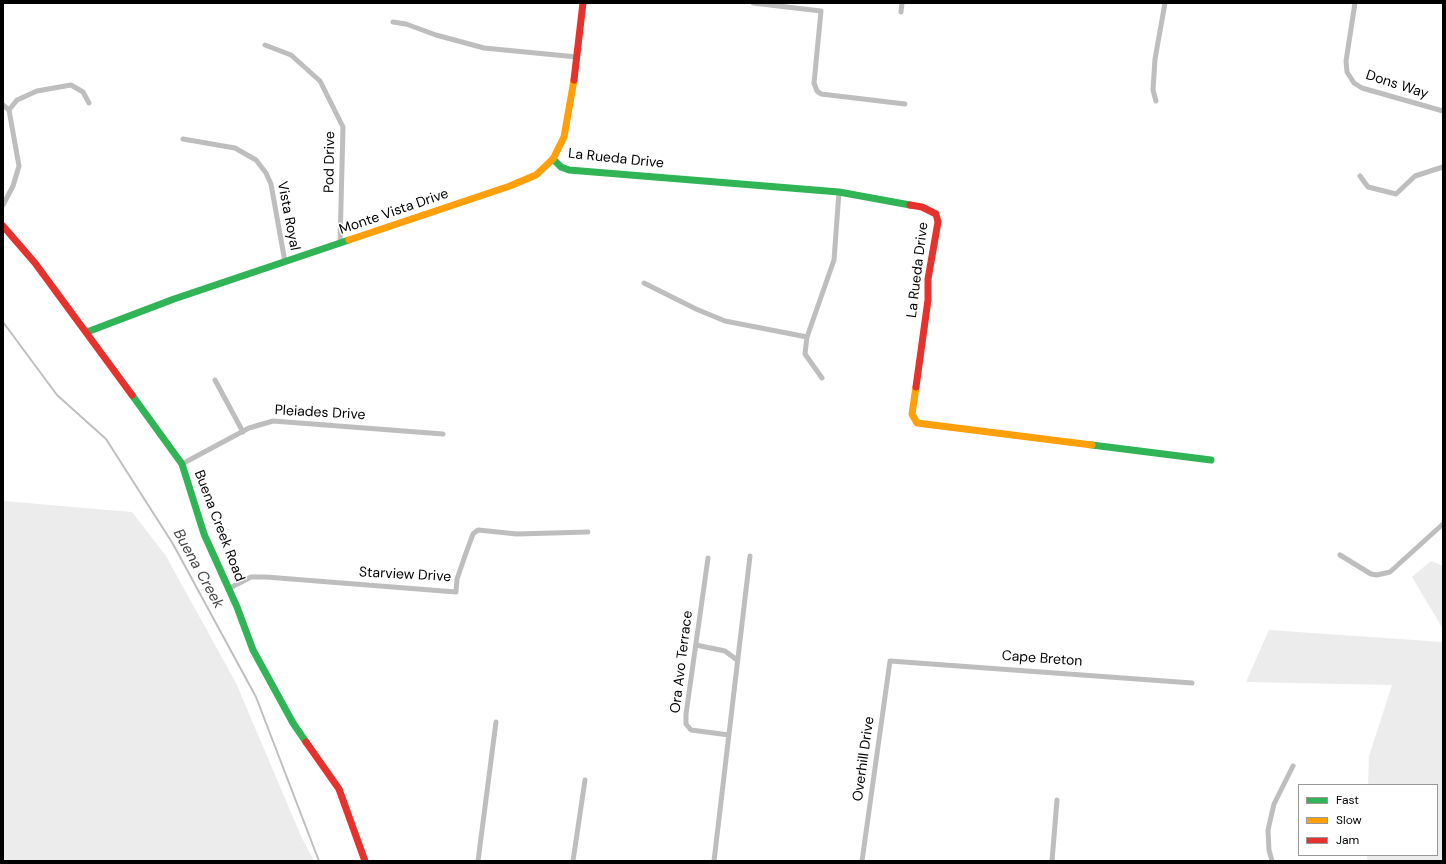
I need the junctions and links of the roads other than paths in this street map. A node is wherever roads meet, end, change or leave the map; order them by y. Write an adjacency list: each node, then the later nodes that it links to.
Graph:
1 (583, 3): 9 (main road, Monte Vista Drive)
2 (753, 3): 12 (street)
3 (902, 3): 6 (street)
4 (1165, 3): 10 (street)
5 (1355, 3): 15 (street, Dons Way)
6 (902, 12)
7 (394, 22): 9 (street)
8 (265, 45): 23 (street, Pod Drive)
9 (576, 56): 17 (main road, Monte Vista Drive)
10 (1156, 101)
11 (89, 103): 14 (street)
12 (905, 104)
13 (3, 106): 14 (street)
14 (9, 110): 21 (street)
15 (1443, 111)
16 (183, 139): 24 (street, Vista Royal)
17 (553, 159): 20 (main road, La Rueda Drive); 23 (main road, Monte Vista Drive)
18 (1443, 167): 19 (street)
19 (1360, 176)
20 (839, 192): 27 (street); 32 (main road, La Rueda Drive)
21 (3, 205)
22 (3, 226): 26 (main road, Buena Creek Road)
23 (340, 244): 24 (main road, Monte Vista Drive)
24 (285, 262): 26 (main road, Monte Vista Drive)
25 (644, 283): 27 (street)
26 (87, 332): 33 (main road, Buena Creek Road)
27 (807, 336): 28 (street)
28 (822, 378)
29 (215, 380): 30 (street)
30 (243, 432): 31 (street, Pleiades Drive); 33 (street, Pleiades Drive)
31 (443, 434)
32 (1211, 460)
33 (182, 464): 39 (main road, Buena Creek Road)
34 (1443, 524): 36 (street)
35 (588, 532): 39 (street, Starview Drive)
36 (1340, 555)
37 (750, 556): 41 (street)
38 (708, 558): 40 (street, Ora Avo Terrace)
39 (228, 589): 49 (main road, Buena Creek Road)
40 (696, 645): 41 (street); 45 (street, Ora Avo Terrace)
41 (737, 660): 45 (street)
42 (890, 661): 43 (street, Cape Breton); 53 (street, Overhill Drive)
43 (1192, 682)
44 (496, 722): 50 (street)
45 (729, 735): 52 (street)
46 (1293, 766): 55 (street)
47 (585, 780): 51 (street)
48 (1057, 800): 54 (street)
49 (365, 861)
50 (478, 861)
51 (573, 861)
52 (714, 861)
53 (862, 861)
54 (1052, 861)
55 (1272, 861)

